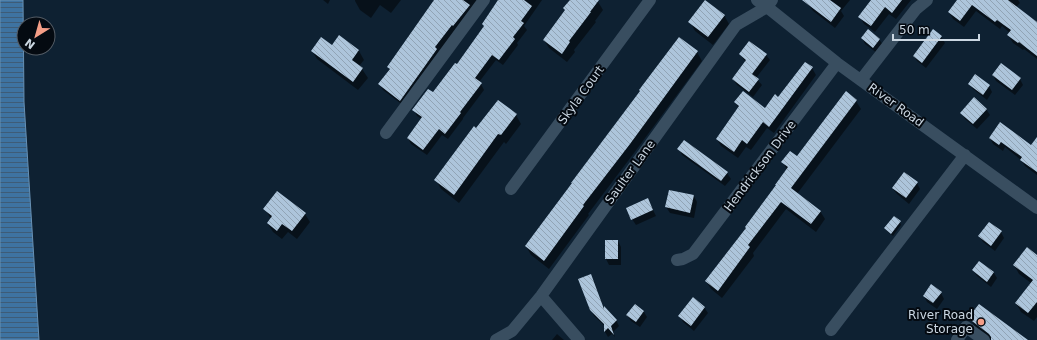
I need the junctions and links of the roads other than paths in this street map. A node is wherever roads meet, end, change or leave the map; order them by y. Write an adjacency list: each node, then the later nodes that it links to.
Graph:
1 (484, 0): 7 (street)
2 (650, 0): 9 (street, Skyla Court)
3 (927, 0): 6 (street)
4 (766, 2): 5 (street, River Road); 12 (street, Saulter Lane)
5 (837, 63): 6 (street, River Road); 11 (street, Hendrickson Drive)
6 (861, 80): 8 (street, River Road)
7 (386, 133)
8 (965, 155): 10 (street, River Road); 13 (street)
9 (511, 190)
10 (1037, 208)
11 (677, 260)
12 (540, 296): 14 (street, Saulter Lane); 15 (street)
13 (831, 330)
14 (496, 340)
15 (579, 340)
16 (957, 340): 17 (street)
17 (984, 340)

